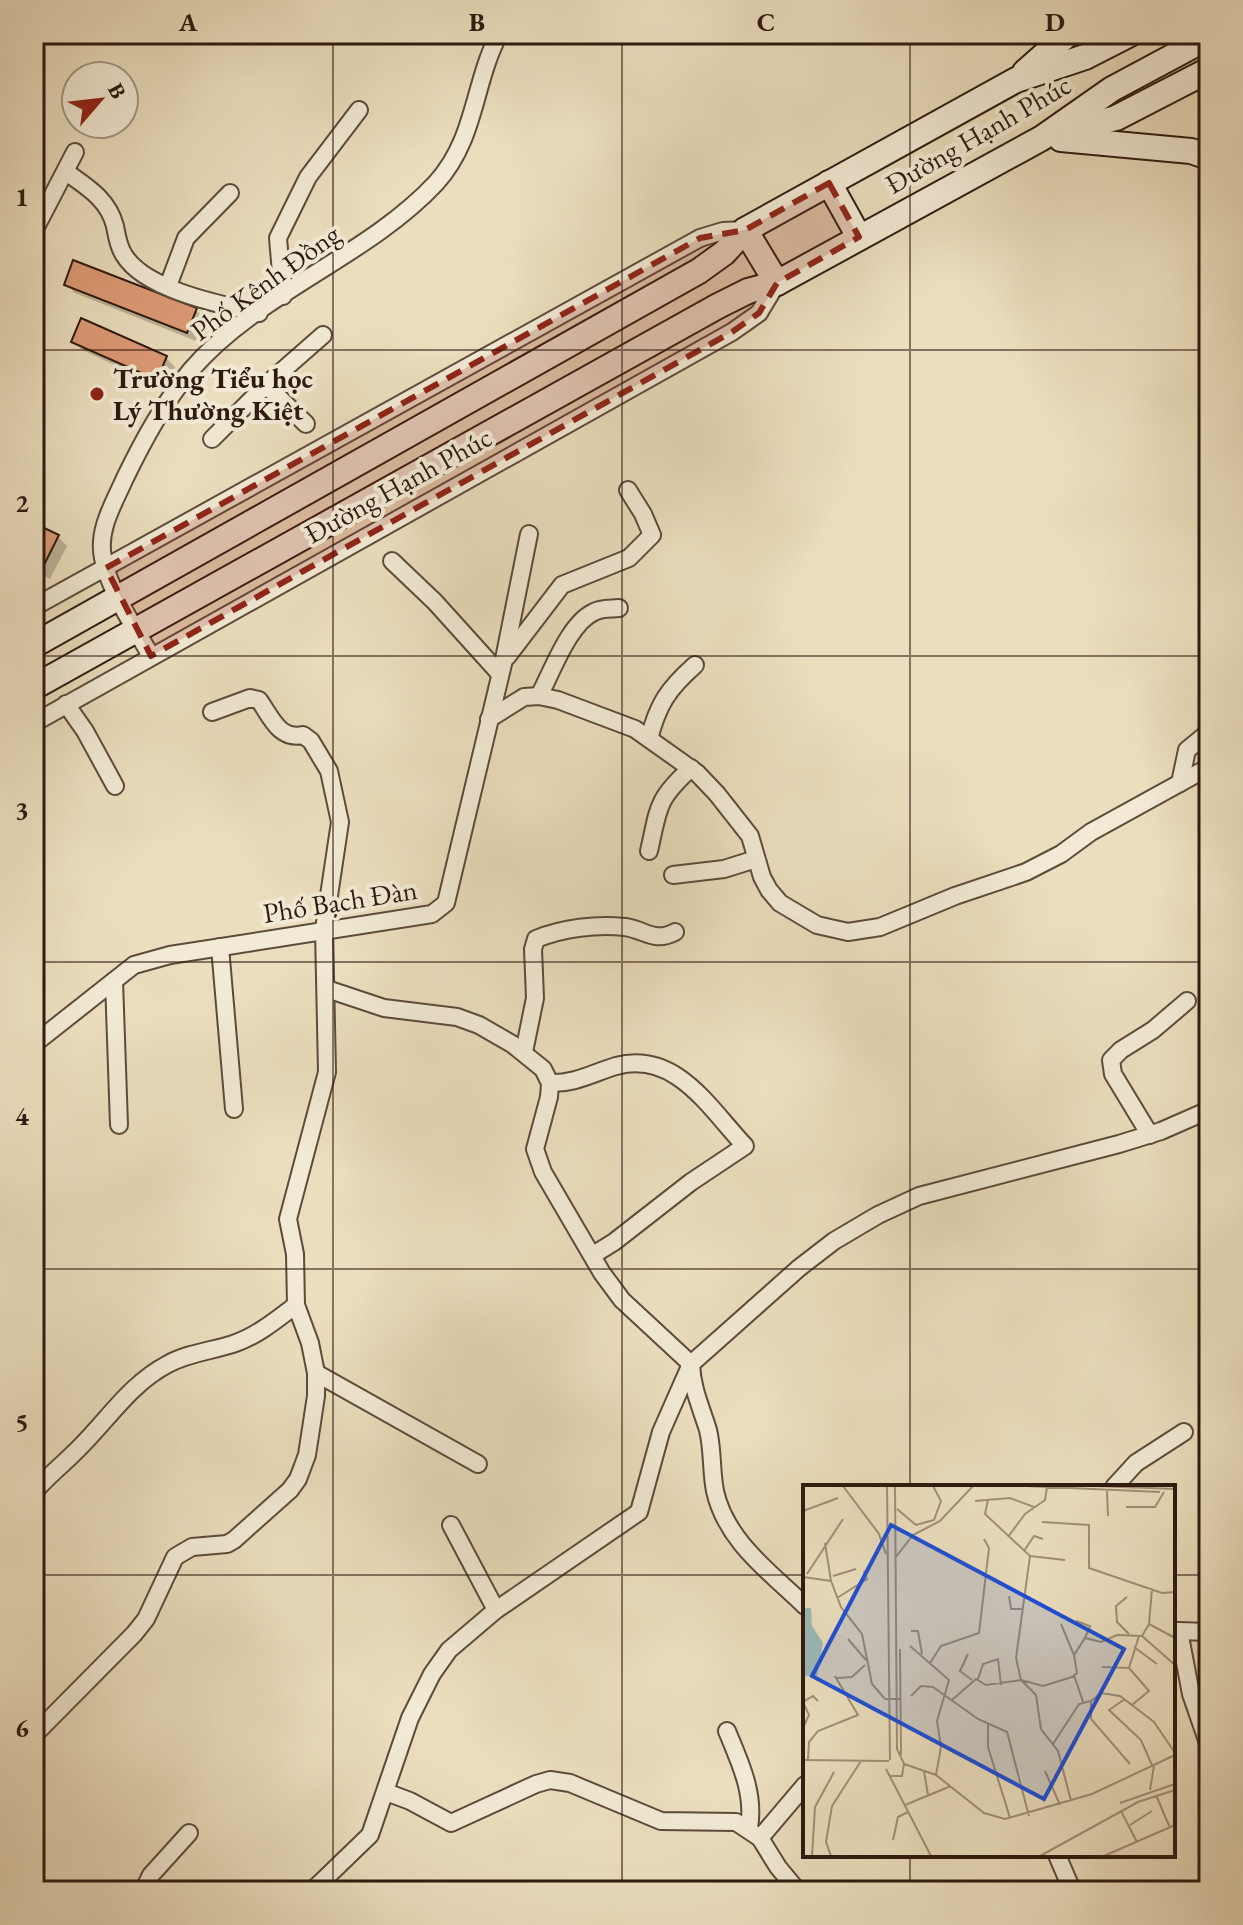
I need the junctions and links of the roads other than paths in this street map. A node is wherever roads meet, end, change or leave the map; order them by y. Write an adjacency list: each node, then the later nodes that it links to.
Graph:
1 (499, 34): 19 (street, Phố Kênh Đồng)
2 (1130, 34): 6 (main road, Đường Hạnh Phúc)
3 (1068, 35): 6 (main road)
4 (1209, 37): 8 (main road, Đường Hạnh Phúc)
5 (1209, 70): 8 (main road)
6 (1016, 80): 12 (main road, Đường Hạnh Phúc)
7 (359, 110): 19 (street)
8 (1042, 138): 10 (main road); 16 (main road, Đường Hạnh Phúc)
9 (75, 152): 11 (street)
10 (1209, 157)
11 (66, 172): 15 (street); 18 (street)
12 (829, 183): 14 (main road, Đường Hạnh Phúc); 16 (main road)
13 (230, 193): 18 (street)
14 (745, 230): 17 (main road); 28 (street, Đường Hạnh Phúc); 29 (main road, Đường Hạnh Phúc)
15 (34, 231)
16 (859, 237): 17 (main road, Đường Hạnh Phúc)
17 (777, 283): 32 (main road, Đường Hạnh Phúc); 34 (street, Đường Hạnh Phúc)
18 (168, 286): 20 (street)
19 (283, 296): 20 (street, Phố Kênh Đồng)
20 (259, 313): 28 (street, Phố Kênh Đồng)
21 (323, 335): 22 (street)
22 (266, 385): 23 (street); 24 (street)
23 (306, 424)
24 (212, 439)
25 (628, 490): 36 (street)
26 (529, 534): 36 (street, Phố Bạch Đàn)
27 (392, 561): 36 (street)
28 (106, 568): 29 (street); 30 (street, Đường Hạnh Phúc)
29 (119, 597): 32 (street); 33 (main road, Đường Hạnh Phúc)
30 (34, 607)
31 (619, 608): 38 (street)
32 (136, 630): 34 (street); 37 (main road, Đường Hạnh Phúc)
33 (34, 645)
34 (151, 656): 39 (street, Đường Hạnh Phúc)
35 (695, 665): 44 (street)
36 (501, 669): 41 (street, Phố Bạch Đàn)
37 (34, 687)
38 (539, 696): 41 (street); 44 (street)
39 (66, 704): 42 (street, Đường Hạnh Phúc); 48 (street)
40 (212, 712): 52 (street)
41 (489, 719): 52 (street, Phố Bạch Đàn)
42 (34, 723)
43 (1209, 732): 47 (street)
44 (649, 739): 46 (street)
45 (1209, 767): 47 (street)
46 (691, 768): 49 (street); 50 (street)
47 (1180, 783): 50 (street)
48 (115, 786)
49 (649, 851)
50 (756, 859): 51 (street)
51 (673, 875)
52 (324, 929): 54 (street, Phố Bạch Đàn); 56 (street)
53 (675, 932): 59 (street)
54 (220, 947): 55 (street, Phố Bạch Đàn); 61 (street)
55 (114, 981): 58 (street, Phố Bạch Đàn); 63 (street)
56 (327, 989): 59 (street); 66 (street)
57 (1187, 1001): 64 (street)
58 (34, 1044)
59 (524, 1052): 60 (street)
60 (550, 1083): 65 (street); 65 (street)
61 (234, 1109)
62 (1209, 1110): 64 (street)
63 (119, 1125)
64 (1150, 1135): 67 (street)
65 (593, 1255): 67 (street)
66 (296, 1305): 68 (street); 72 (street)
67 (691, 1364): 74 (street); 75 (street)
68 (316, 1373): 70 (street); 79 (street)
69 (1184, 1432): 71 (street)
70 (478, 1464)
71 (1116, 1485)
72 (34, 1492)
73 (451, 1525): 75 (street)
74 (803, 1604)
75 (496, 1610): 82 (street)
76 (1176, 1631): 77 (street); 80 (street)
77 (1209, 1632)
78 (727, 1731): 84 (street)
79 (34, 1735)
80 (1209, 1746)
81 (803, 1787): 84 (street)
82 (386, 1792): 84 (street); 87 (street)
83 (189, 1833): 86 (street)
84 (754, 1833): 88 (street)
85 (1058, 1857): 89 (street)
86 (143, 1891)
87 (312, 1891)
88 (797, 1891)
89 (1075, 1891)

